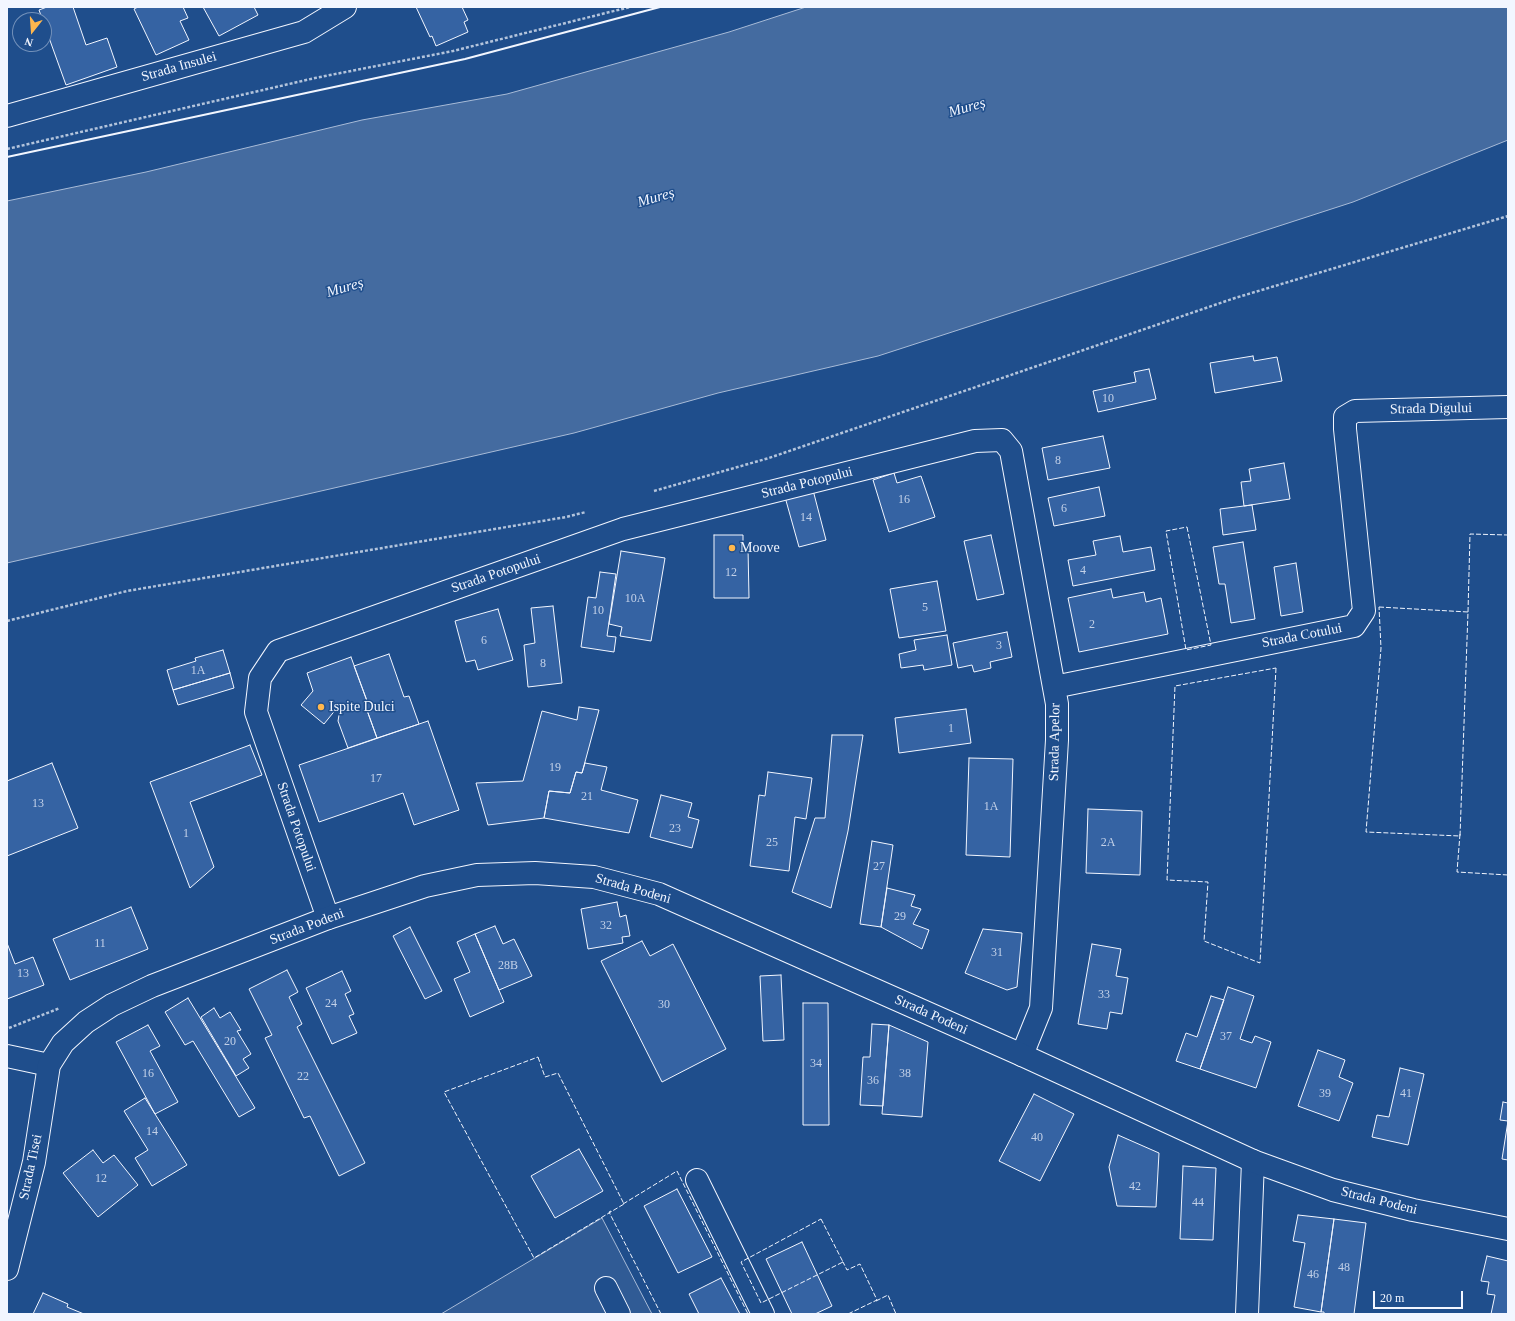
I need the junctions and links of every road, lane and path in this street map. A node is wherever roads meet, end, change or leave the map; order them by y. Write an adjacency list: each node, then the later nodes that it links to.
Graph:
1 (345, 7): 3 (street, Strada Insulei)
2 (630, 7): 4 (path)
3 (7, 116)
4 (7, 149)
5 (1508, 216): 9 (path)
6 (1508, 407): 7 (street, Strada Digului)
7 (1355, 411): 12 (street, Strada Cotului)
8 (994, 439): 12 (street, Strada Apelor); 13 (street, Strada Potopului)
9 (649, 493)
10 (589, 511): 11 (path)
11 (7, 620)
12 (1054, 687): 14 (street, Strada Apelor)
13 (328, 918): 14 (street, Strada Podeni); 16 (street, Strada Podeni)
14 (1022, 1055): 17 (street, Strada Podeni)
15 (7, 1056): 16 (street)
16 (49, 1065): 20 (street, Strada Tisei)
17 (1253, 1161): 19 (street, Strada Podeni); 24 (street)
18 (697, 1180): 23 (street)
19 (1508, 1229)
20 (7, 1269)
21 (606, 1288): 22 (street)
22 (619, 1314)
23 (763, 1314)
24 (1248, 1314)

